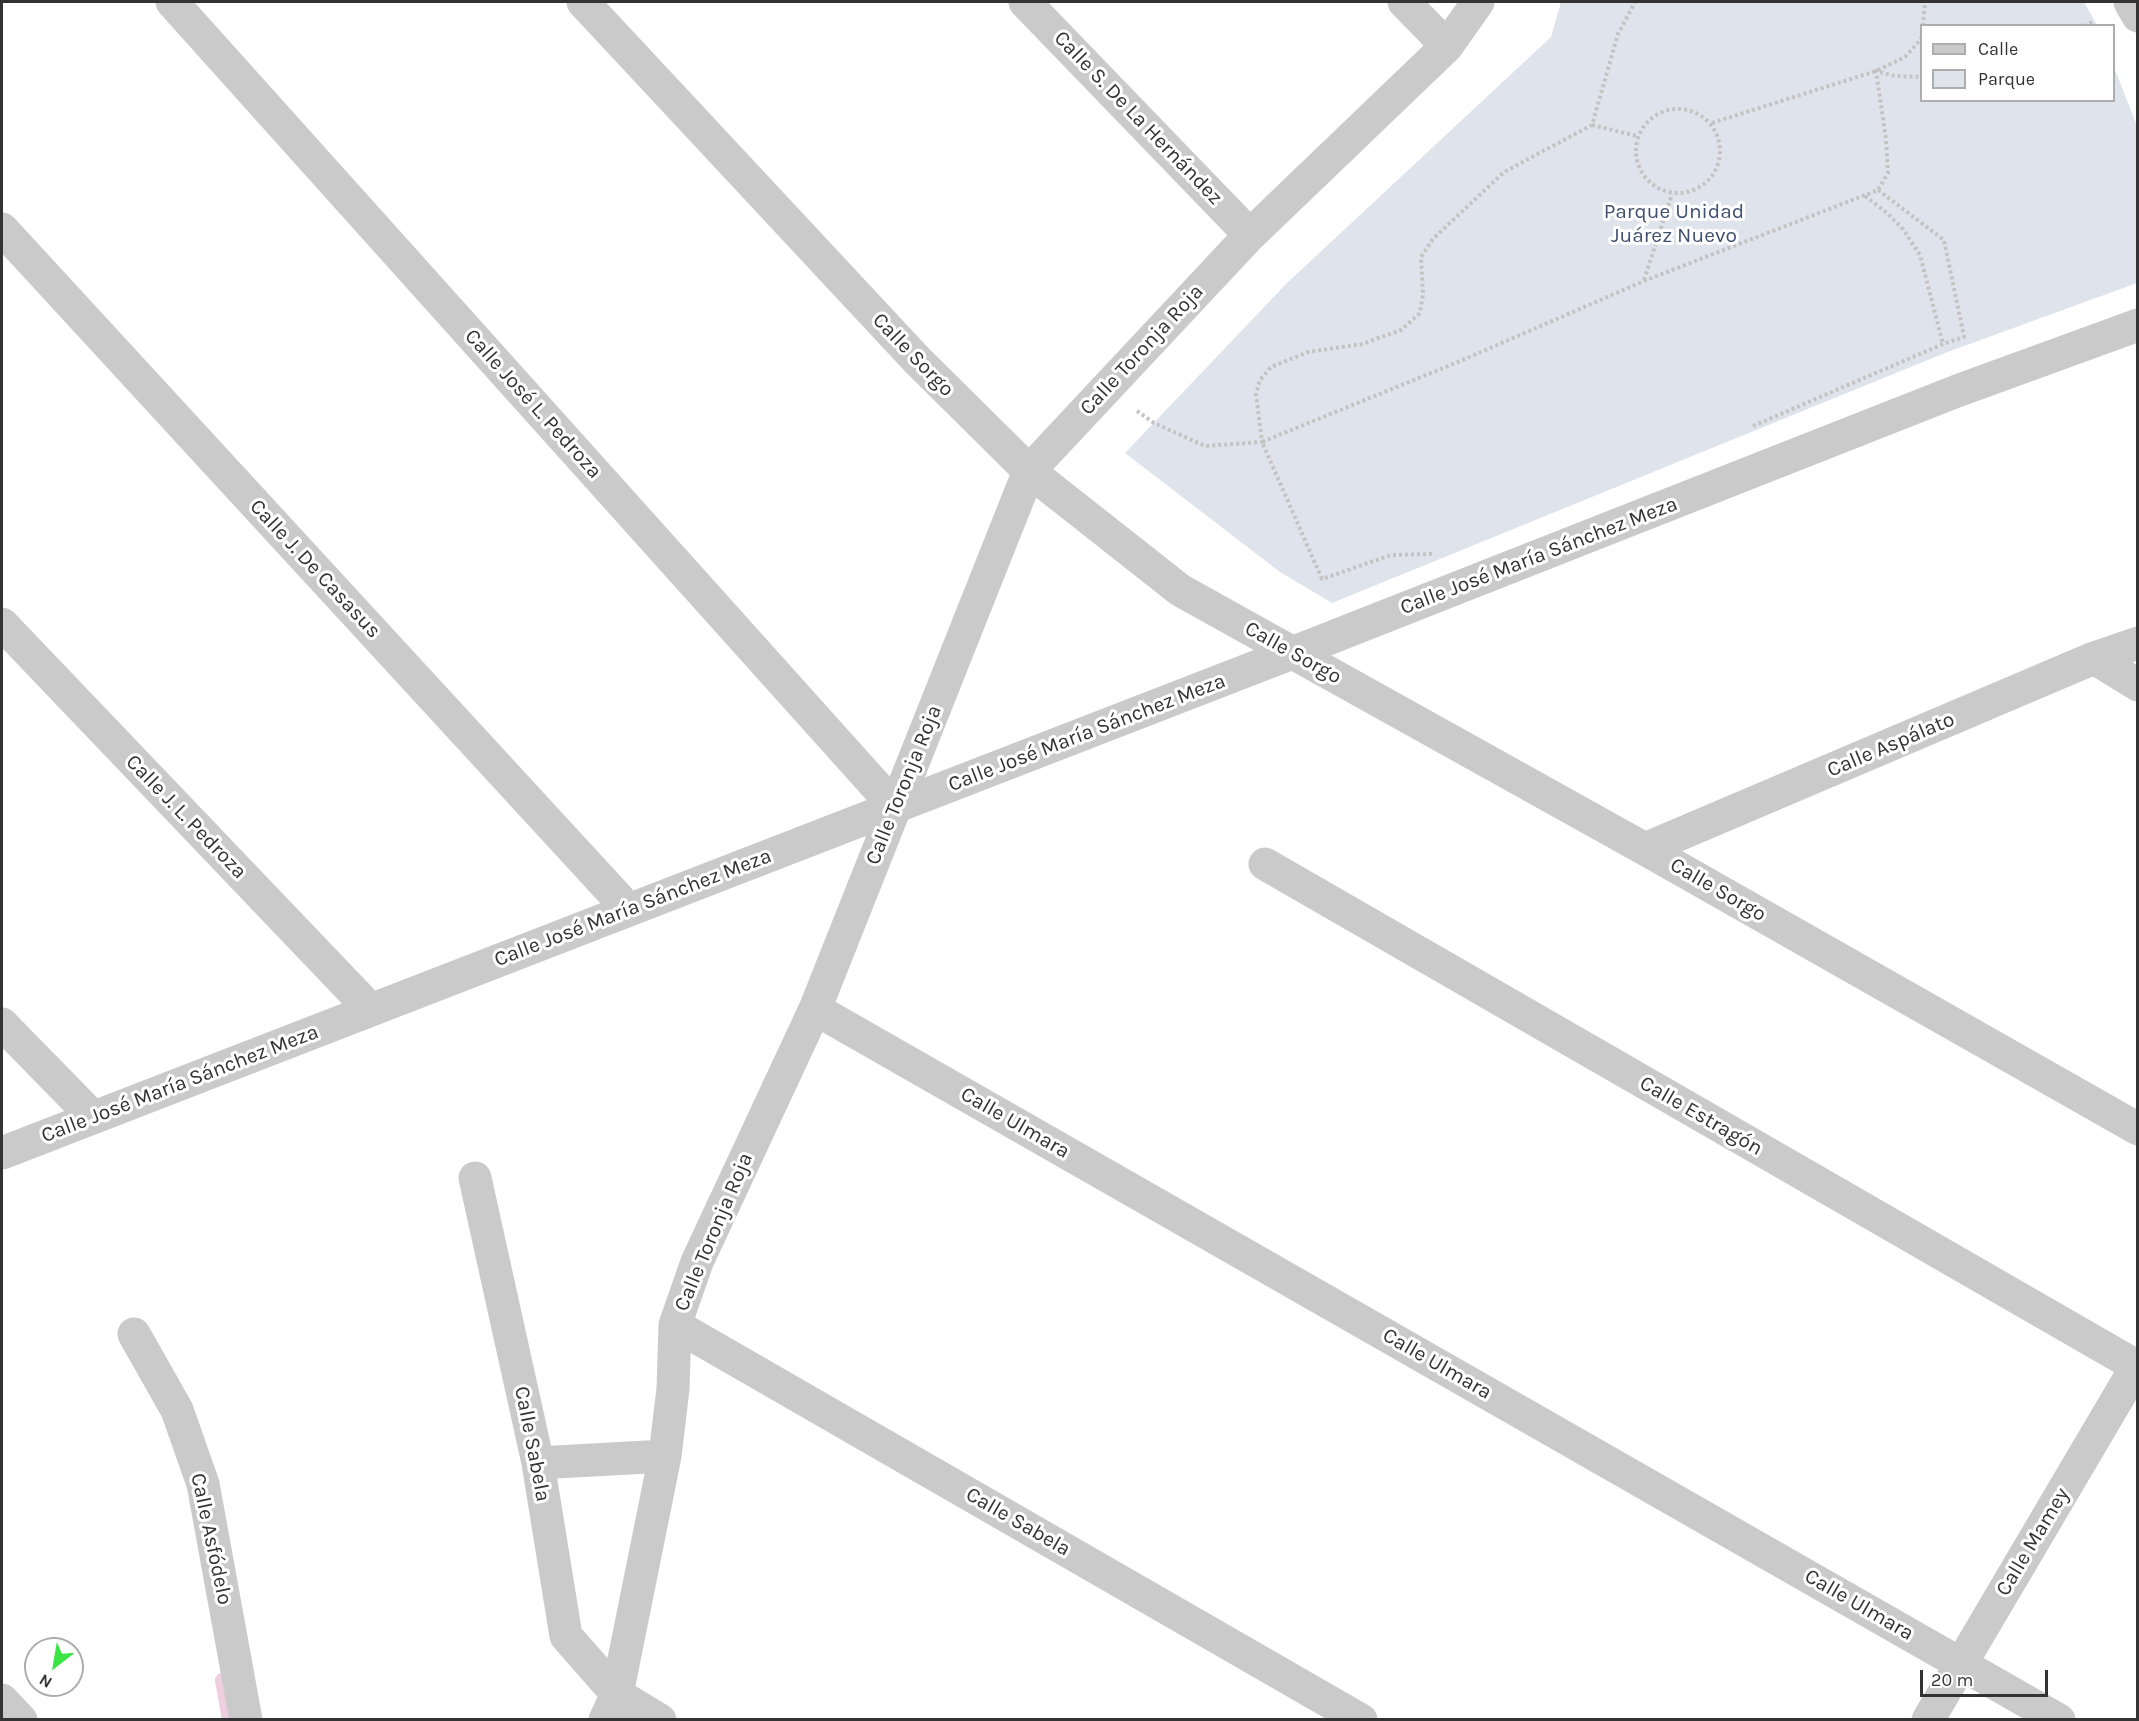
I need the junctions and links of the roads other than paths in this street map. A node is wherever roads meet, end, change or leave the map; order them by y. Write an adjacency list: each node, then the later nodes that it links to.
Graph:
1 (172, 2): 18 (street, Calle José L. Pedroza)
2 (584, 2): 12 (street, Calle Sorgo)
3 (1025, 2): 10 (street, Calle S. De La Hernández)
4 (1404, 2): 8 (street)
5 (1478, 2): 8 (street, Calle Toronja Roja)
6 (2130, 2): 7 (street)
7 (2138, 16)
8 (1447, 46): 10 (street, Calle Toronja Roja)
9 (2, 229): 21 (street, Calle J. De Casasus)
10 (1250, 235): 12 (street, Calle Toronja Roja)
11 (2138, 325): 15 (street, Calle José María Sánchez Meza)
12 (1029, 471): 15 (street, Calle Sorgo); 18 (street, Calle Toronja Roja)
13 (2, 624): 23 (street, Calle J. L. Pedroza)
14 (2138, 643): 16 (street, Calle Aspálato)
15 (1292, 653): 18 (street, Calle José María Sánchez Meza); 19 (street, Calle Sorgo)
16 (2094, 658): 17 (street); 19 (street, Calle Aspálato)
17 (2138, 685)
18 (895, 807): 21 (street, Calle José María Sánchez Meza); 22 (street, Calle Toronja Roja)
19 (1645, 849): 26 (street, Calle Sorgo)
20 (1265, 864): 31 (street, Calle Estragón)
21 (630, 910): 23 (street, Calle José María Sánchez Meza)
22 (815, 1009): 29 (street, Calle Toronja Roja); 34 (street, Calle Ulmara)
23 (371, 1010): 25 (street, Calle José María Sánchez Meza)
24 (2, 1024): 25 (street)
25 (93, 1117): 27 (street, Calle José María Sánchez Meza)
26 (2138, 1129)
27 (2, 1153)
28 (476, 1178): 33 (street, Calle Sabela)
29 (675, 1325): 32 (street, Calle Toronja Roja); 40 (street, Calle Sabela)
30 (134, 1334): 38 (street, Calle Asfódelo)
31 (2137, 1366): 34 (street, Calle Mamey)
32 (665, 1456): 33 (street); 36 (street, Calle Toronja Roja)
33 (538, 1463): 36 (street, Calle Sabela)
34 (1961, 1663): 41 (street, Calle Mamey); 42 (street, Calle Ulmara)
35 (2, 1700): 37 (street)
36 (611, 1707): 39 (street)
37 (21, 1719)
38 (246, 1719)
39 (660, 1719)
40 (1361, 1719)
41 (1928, 1719)
42 (2059, 1719)

